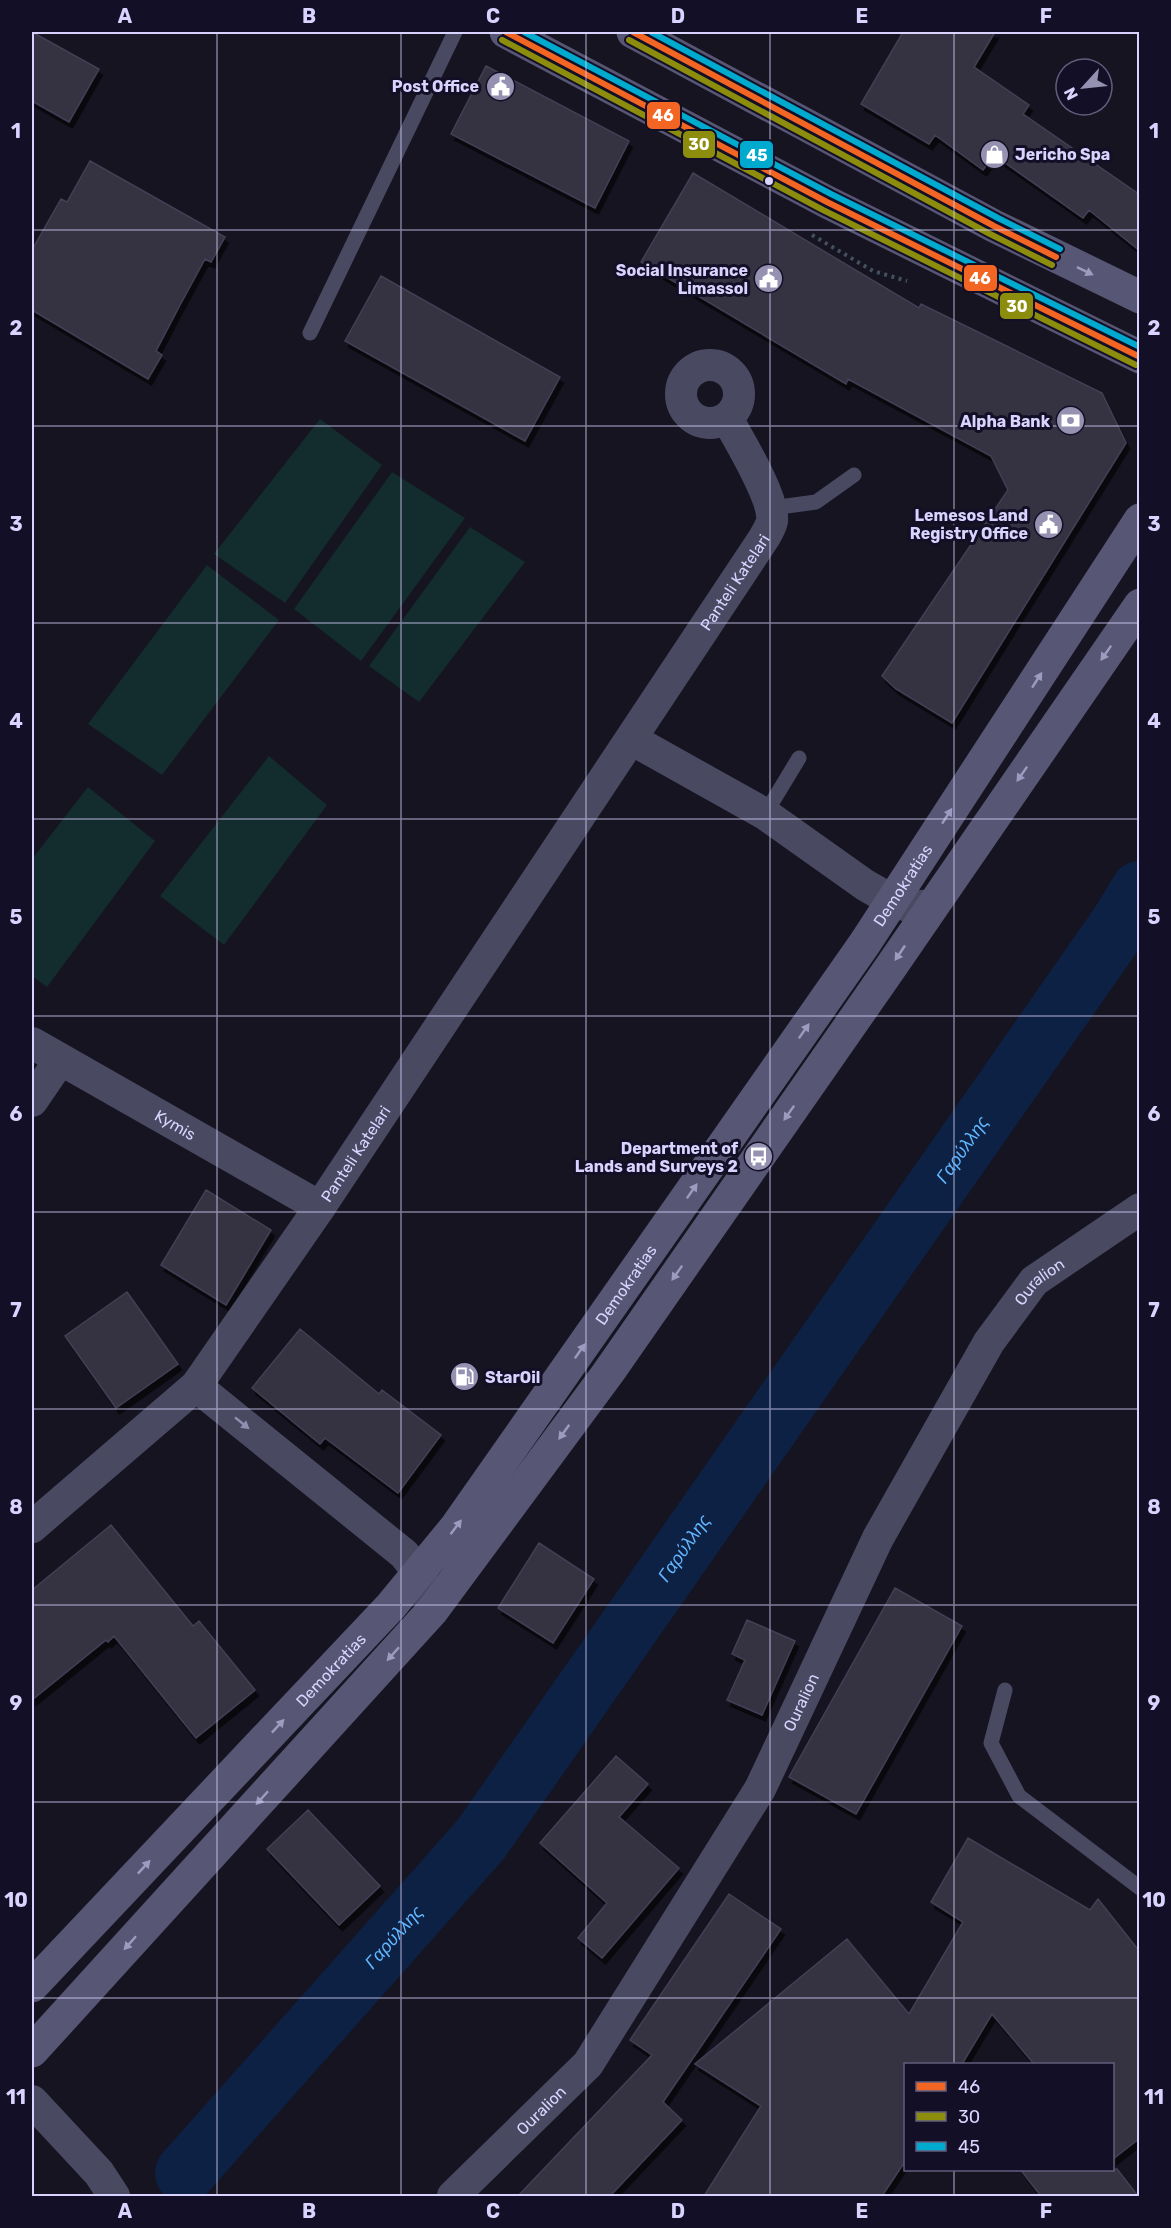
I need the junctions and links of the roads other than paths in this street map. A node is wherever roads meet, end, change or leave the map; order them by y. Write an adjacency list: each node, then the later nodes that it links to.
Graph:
1 (455, 32): 5 (lane)
2 (506, 32): 6 (street)
3 (633, 32): 4 (street, one-way to 4)
4 (1140, 297)
5 (310, 333)
6 (1140, 357)
7 (727, 418): 9 (street)
8 (854, 476): 9 (lane)
9 (771, 508): 12 (street, Panteli Katelari)
10 (1140, 520): 15 (street, Demokratias, one-way to 10)
11 (1140, 605): 16 (street, one-way to 16)
12 (631, 739): 14 (street); 20 (street, Panteli Katelari)
13 (799, 758): 14 (lane)
14 (765, 814): 15 (street)
15 (893, 901): 16 (street); 24 (street, Demokratias, one-way to 15)
16 (933, 904): 25 (street, one-way to 25)
17 (32, 1043): 18 (street, Kymis)
18 (60, 1060): 19 (street); 20 (street, Kymis)
19 (32, 1101)
20 (320, 1207): 22 (street, Panteli Katelari)
21 (1140, 1209): 32 (street, Ouralion)
22 (196, 1386): 23 (street, Panteli Katelari); 24 (street, one-way to 24)
23 (32, 1527)
24 (419, 1574): 25 (street); 28 (street, Demokratias, one-way to 24)
25 (432, 1611): 29 (street, one-way to 29)
26 (1005, 1690): 27 (lane)
27 (1140, 1888)
28 (32, 1986)
29 (32, 2051)
30 (32, 2101): 31 (street)
31 (114, 2196)
32 (453, 2196)

